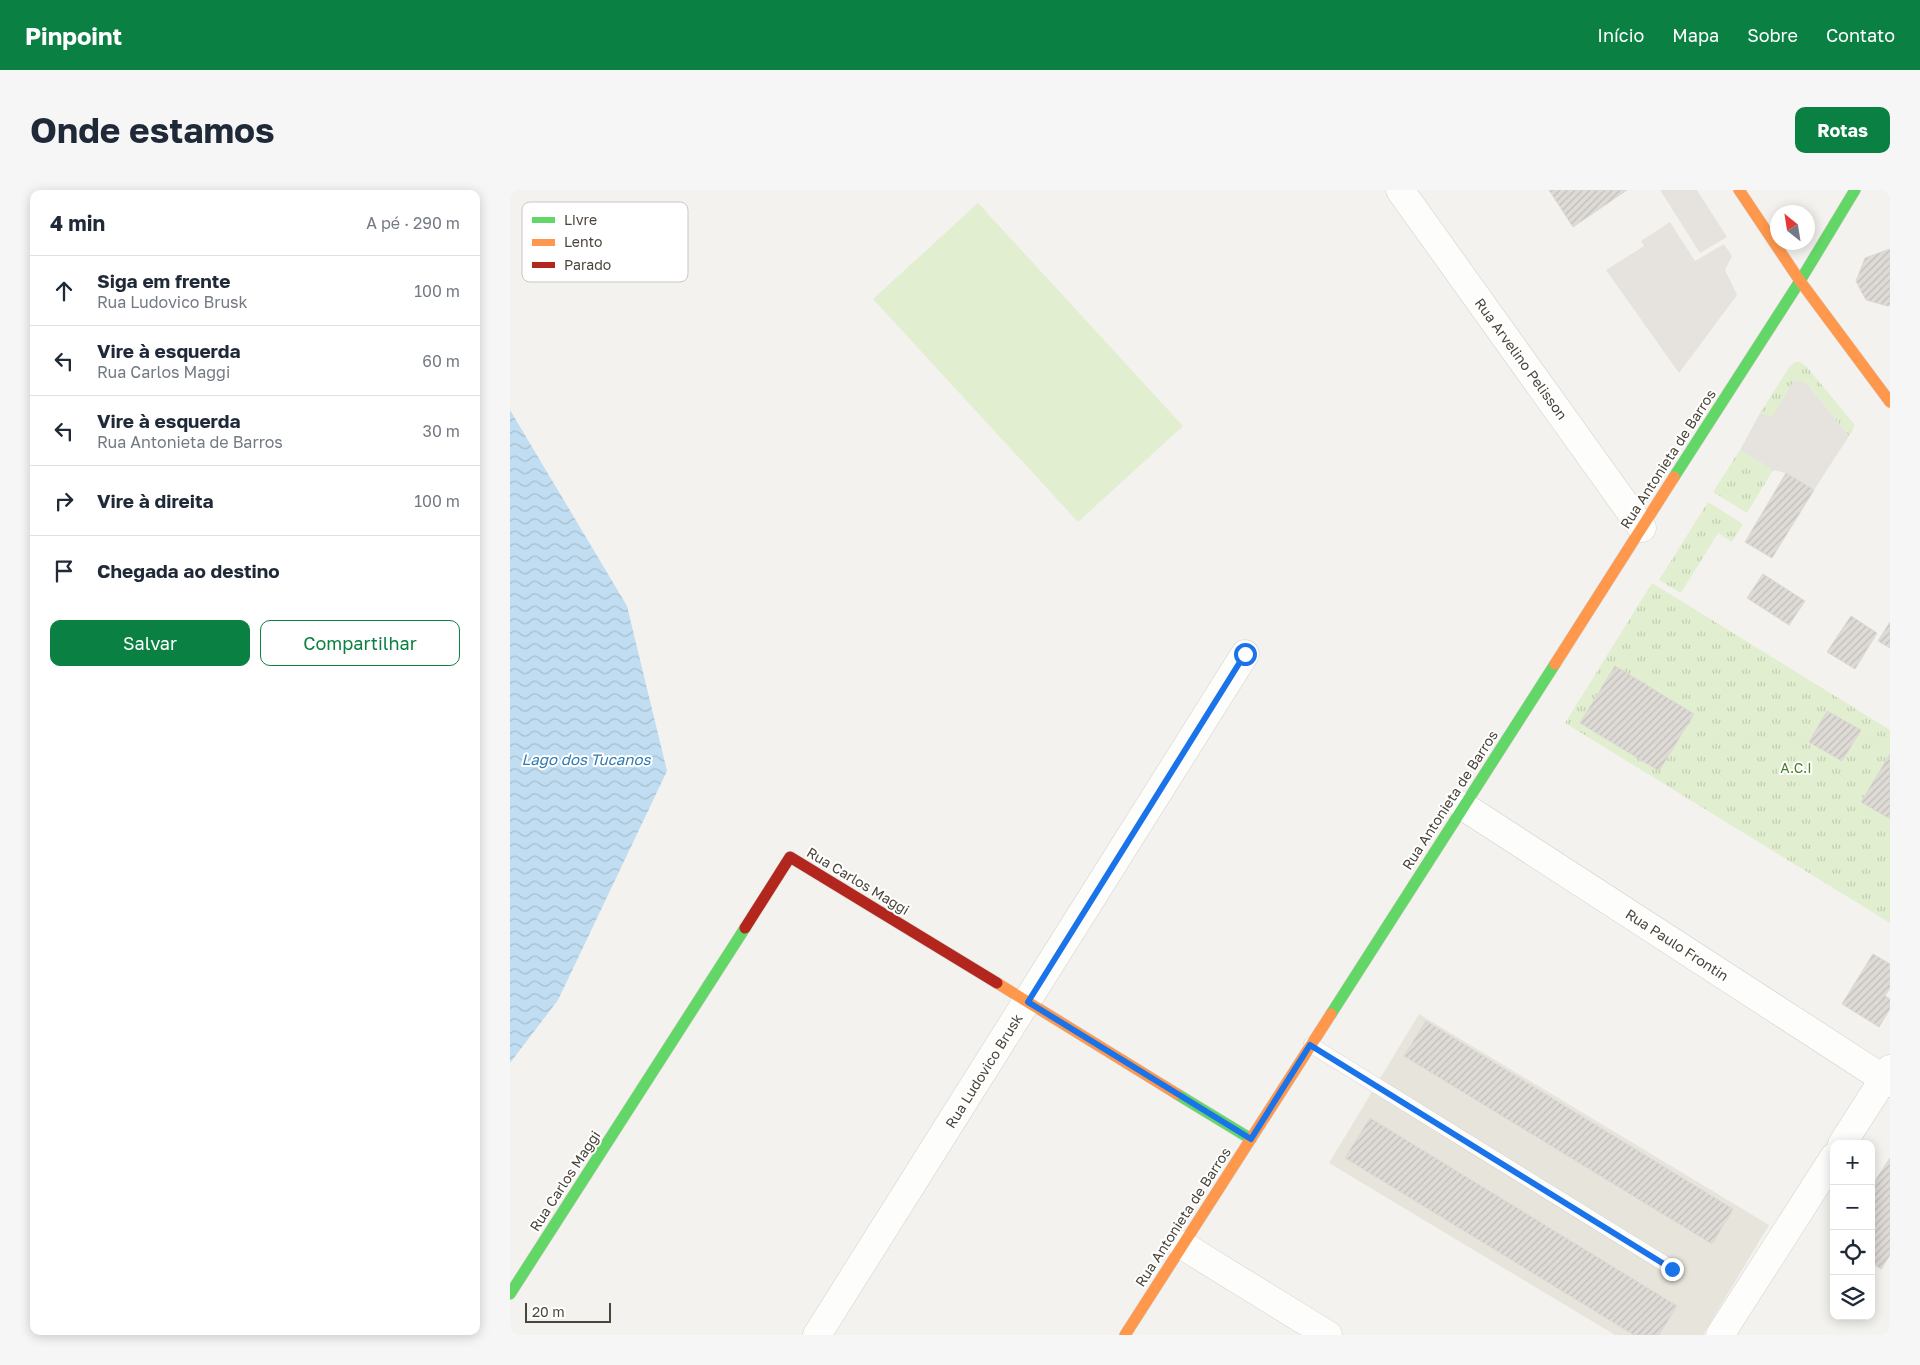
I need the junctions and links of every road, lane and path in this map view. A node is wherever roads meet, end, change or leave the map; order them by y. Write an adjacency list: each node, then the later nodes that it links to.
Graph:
1 (1400, 190): 6 (street, Rua Arvelino Pelisson)
2 (1739, 190): 4 (street)
3 (1855, 190): 4 (street, Rua Antonieta de Barros)
4 (1800, 281): 5 (street); 6 (street, Rua Antonieta de Barros)
5 (1890, 402)
6 (1642, 528): 8 (street, Rua Antonieta de Barros)
7 (1245, 654): 9 (street, Rua Ludovico Brusk)
8 (1463, 806): 10 (street, Rua Antonieta de Barros); 11 (street, Rua Paulo Frontin)
9 (1028, 1002): 12 (street, Rua Carlos Maggi); 17 (street, Rua Carlos Maggi); 18 (street, Rua Ludovico Brusk)
10 (1310, 1045): 12 (street, Rua Antonieta de Barros); 16 (lane)
11 (1888, 1077): 13 (street)
12 (1251, 1139): 15 (street, Rua Antonieta de Barros)
13 (1845, 1140)
14 (1830, 1163): 21 (street)
15 (1182, 1245): 19 (street, Rua Antonieta de Barros); 20 (street)
16 (1672, 1269)
17 (510, 1294)
18 (816, 1335)
19 (1125, 1335)
20 (1328, 1335)
21 (1720, 1335)

